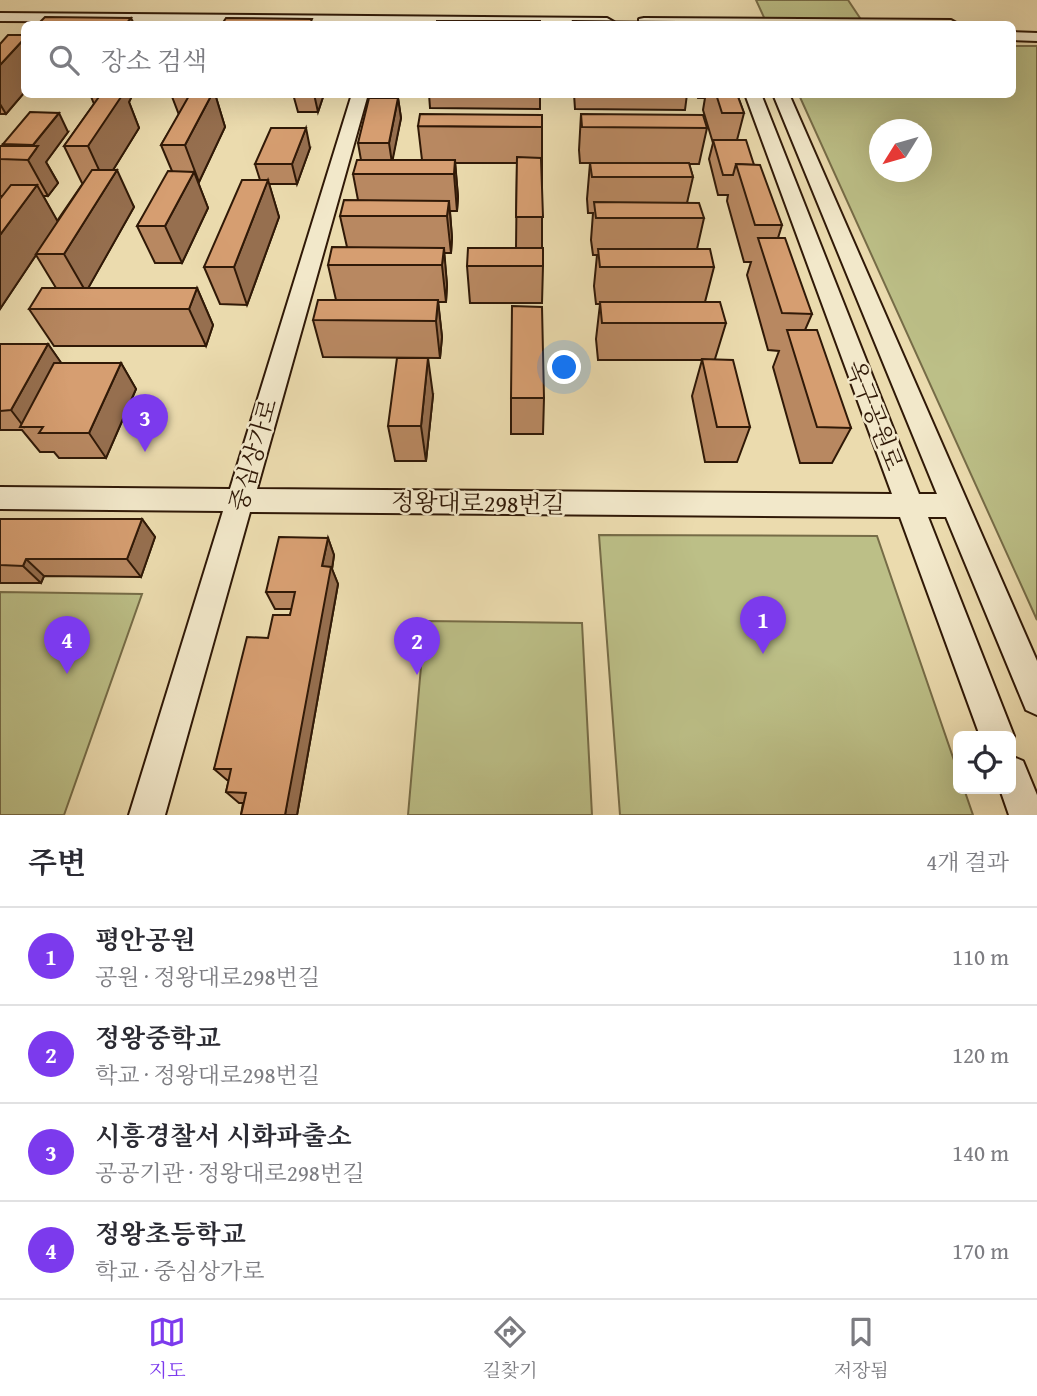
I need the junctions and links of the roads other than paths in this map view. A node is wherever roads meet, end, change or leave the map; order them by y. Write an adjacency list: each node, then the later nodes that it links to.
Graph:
1 (20, 0): 5 (street)
2 (744, 8): 8 (street)
3 (383, 17): 5 (street); 6 (street)
4 (724, 19): 7 (street)
5 (1, 21): 11 (street)
6 (576, 21)
7 (657, 21)
8 (750, 21)
9 (1016, 25): 10 (street)
10 (1037, 25)
11 (21, 28)
12 (1016, 37): 13 (street)
13 (1037, 37)
14 (359, 98): 18 (street, 중심상가로)
15 (755, 98): 20 (street, 옥구공원로)
16 (783, 98): 19 (street, 옥구공원로)
17 (0, 498): 18 (street, 정왕대로298번길)
18 (240, 500): 20 (street, 정왕대로298번길); 24 (street, 중심상가로)
19 (955, 506): 20 (street, 정왕대로298번길); 21 (street, 옥구공원로)
20 (909, 507): 22 (street, 옥구공원로)
21 (1037, 699)
22 (995, 731)
23 (1016, 787): 25 (street)
24 (147, 815)
25 (1027, 815)

